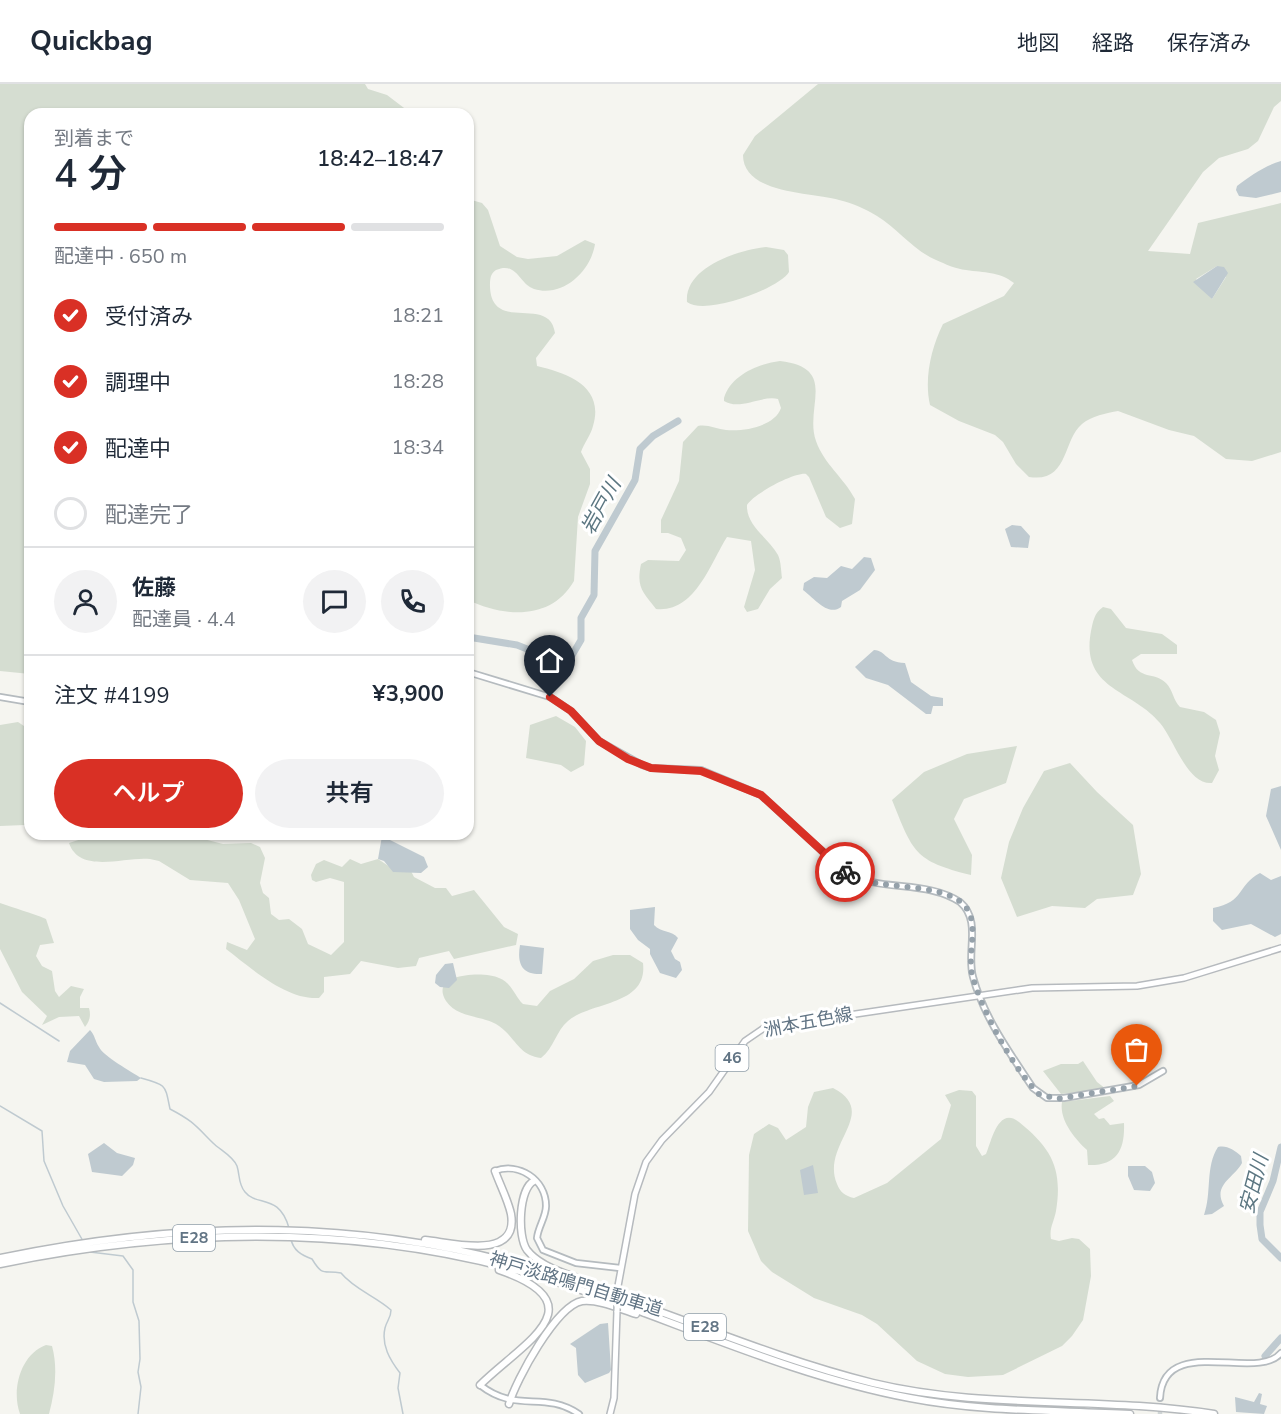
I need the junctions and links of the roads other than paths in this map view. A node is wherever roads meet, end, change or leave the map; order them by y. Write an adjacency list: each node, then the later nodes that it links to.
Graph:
1 (474, 674): 5 (main road)
2 (0, 697): 3 (main road)
3 (24, 701)
4 (1281, 948): 5 (main road, 洲本五色線 / 46)
5 (979, 994): 6 (main road); 16 (main road, 洲本五色線 / 46)
6 (1163, 1071)
7 (495, 1171): 8 (main road); 10 (highway)
8 (534, 1181): 16 (main road); 17 (highway)
9 (349, 1236): 10 (highway, 神戸淡路鳴門自動車道 / E28); 11 (highway, 神戸淡路鳴門自動車道 / E28); 11 (highway, 神戸淡路鳴門自動車道 / E28); 13 (highway, 神戸淡路鳴門自動車道 / E28)
10 (380, 1236): 17 (highway, 神戸淡路鳴門自動車道 / E28)
11 (135, 1239): 12 (highway, 神戸淡路鳴門自動車道 / E28)
12 (72, 1248): 14 (highway, 神戸淡路鳴門自動車道 / E28); 15 (highway, 神戸淡路鳴門自動車道 / E28)
13 (414, 1248): 18 (highway, 神戸淡路鳴門自動車道 / E28); 20 (highway)
14 (0, 1258)
15 (0, 1264)
16 (620, 1268): 25 (main road, 洲本五色線 / 46, bridge)
17 (675, 1316): 23 (highway, 神戸淡路鳴門自動車道 / E28)
18 (697, 1332): 22 (highway); 23 (highway, 神戸淡路鳴門自動車道 / E28)
19 (1281, 1353): 21 (main road)
20 (480, 1385): 22 (main road)
21 (1160, 1398)
22 (509, 1404): 24 (main road)
23 (1114, 1410): 26 (highway, 神戸淡路鳴門自動車道 / E28); 27 (highway, 神戸淡路鳴門自動車道 / E28)
24 (579, 1414)
25 (610, 1414)
26 (1130, 1414)
27 (1214, 1414)

